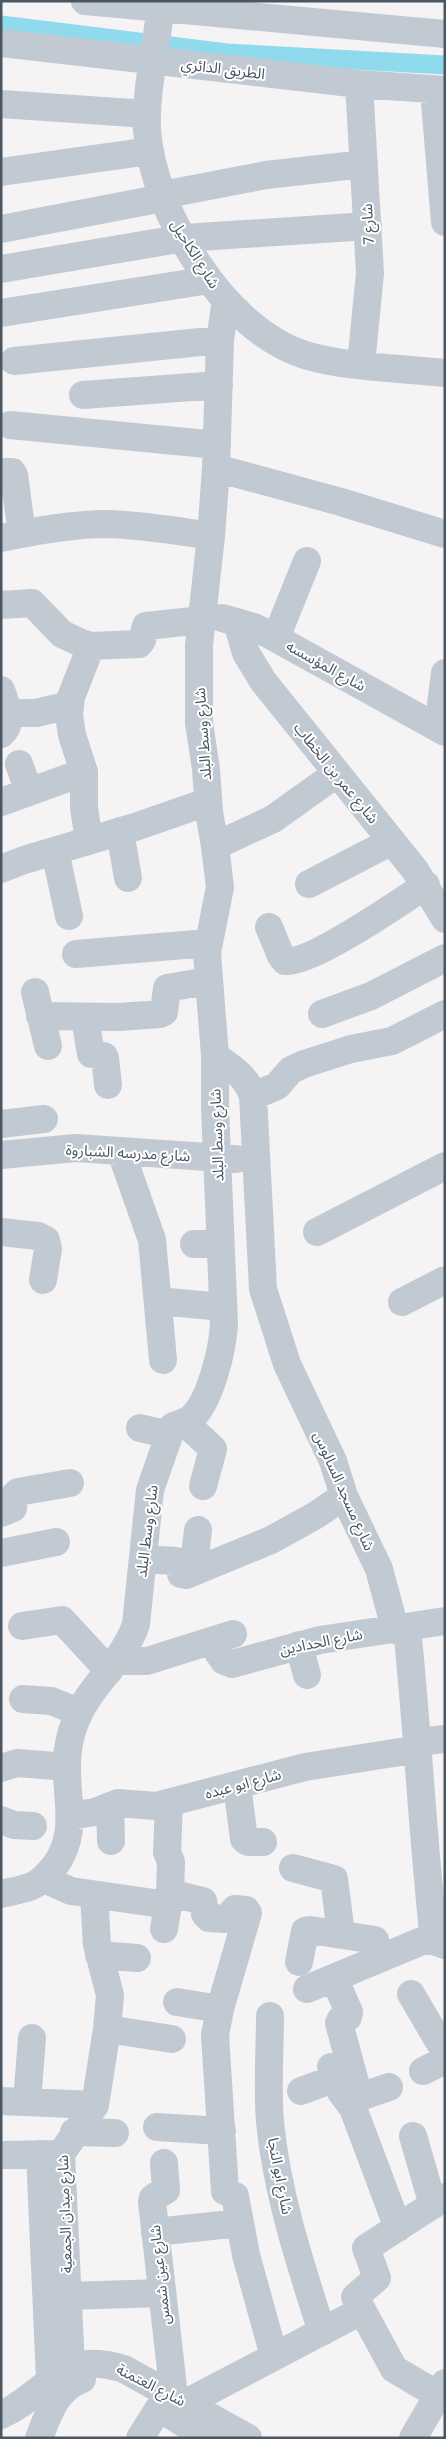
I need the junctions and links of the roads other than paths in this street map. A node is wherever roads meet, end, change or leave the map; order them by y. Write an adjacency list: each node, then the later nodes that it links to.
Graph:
1 (85, 1): 2 (street)
2 (160, 5): 3 (street); 5 (street, شارع الكاحيل)
3 (445, 34)
4 (1, 42): 5 (street, الطريق الدائري)
5 (154, 61): 6 (street, الطريق الدائري); 9 (street, شارع الكاحيل)
6 (359, 84): 7 (street, الطريق الدائري); 11 (street, شارع 7)
7 (439, 90): 14 (street)
8 (1, 104): 9 (street)
9 (147, 114): 10 (street, شارع الكاحيل)
10 (150, 151): 12 (street); 13 (street, شارع الكاحيل)
11 (364, 164): 13 (street); 15 (street, شارع 7)
12 (1, 172)
13 (163, 196): 16 (street); 17 (street, شارع الكاحيل)
14 (445, 222)
15 (368, 226): 17 (street); 23 (street, شارع 7)
16 (1, 229)
17 (184, 238): 18 (street); 19 (street, شارع الكاحيل)
18 (1, 269)
19 (217, 290): 20 (street); 21 (street, شارع وسط البلد); 23 (street, شارع الكاحيل)
20 (1, 313)
21 (220, 340): 22 (street); 25 (street, شارع وسط البلد)
22 (14, 361)
23 (361, 364): 24 (street, شارع الكاحيل)
24 (445, 373)
25 (219, 385): 26 (street); 28 (street, شارع وسط البلد)
26 (84, 395)
27 (10, 425): 28 (street)
28 (217, 456): 30 (street); 32 (street, شارع وسط البلد)
29 (1, 472): 31 (street)
30 (445, 534)
31 (11, 536): 32 (street)
32 (211, 536): 35 (street, شارع وسط البلد)
33 (307, 561): 37 (street)
34 (2, 612): 38 (street)
35 (202, 617): 36 (street, شارع المؤسسه); 38 (street, شارع المؤسسه); 48 (street, شارع وسط البلد)
36 (237, 622): 37 (street, شارع المؤسسه); 45 (street, شارع عمر بن الخطاب)
37 (276, 638): 42 (street, شارع المؤسسه)
38 (92, 646): 40 (street)
39 (445, 673): 42 (street)
40 (70, 705): 41 (street); 44 (street)
41 (4, 713)
42 (441, 730)
43 (19, 764): 46 (street)
44 (84, 772): 46 (street); 50 (street)
45 (336, 774): 51 (street, شارع عمر بن الخطاب); 52 (street)
46 (29, 792): 47 (street)
47 (1, 802)
48 (207, 802): 49 (street); 52 (street, شارع وسط البلد)
49 (120, 832): 50 (street); 55 (street)
50 (89, 841): 53 (street)
51 (392, 841): 56 (street); 57 (street, شارع عمر بن الخطاب)
52 (215, 846): 61 (street, شارع وسط البلد)
53 (55, 851): 54 (street); 58 (street)
54 (1, 869)
55 (128, 878)
56 (309, 884)
57 (434, 887): 59 (street, شارع عمر بن الخطاب); 60 (street)
58 (69, 916)
59 (445, 919)
60 (269, 926)
61 (208, 943): 62 (street); 64 (street, شارع وسط البلد)
62 (76, 954)
63 (445, 958): 65 (street)
64 (208, 980): 67 (street); 69 (street, شارع وسط البلد)
65 (322, 1014)
66 (445, 1014): 71 (street)
67 (85, 1018): 68 (street); 70 (street)
68 (48, 1046)
69 (215, 1056): 71 (street, شارع مسجد السالوس); 76 (street, شارع وسط البلد)
70 (108, 1085)
71 (253, 1096): 77 (street, شارع مسجد السالوس)
72 (44, 1119): 73 (street)
73 (1, 1124)
74 (2, 1147): 75 (street, شارع مدرسه الشباروة)
75 (121, 1152): 76 (street, شارع مدرسه الشباروة); 83 (street)
76 (217, 1159): 77 (street, شارع مدرسه الشباروة); 85 (street, شارع وسط البلد)
77 (255, 1159): 91 (street, شارع مسجد السالوس)
78 (445, 1166): 80 (street)
79 (1, 1232): 81 (street)
80 (317, 1232)
81 (43, 1280)
82 (445, 1280): 84 (street)
83 (158, 1301): 85 (street); 86 (street)
84 (402, 1302)
85 (223, 1307): 88 (street, شارع وسط البلد)
86 (164, 1360)
87 (140, 1428): 88 (street)
88 (177, 1428): 90 (street); 96 (street, شارع وسط البلد)
89 (70, 1483): 92 (street)
90 (204, 1486)
91 (344, 1496): 97 (street); 100 (street, شارع مسجد السالوس)
92 (1, 1513)
93 (198, 1530): 97 (street)
94 (56, 1542): 95 (street)
95 (1, 1553)
96 (143, 1559): 97 (street); 102 (street, شارع وسط البلد)
97 (193, 1572)
98 (434, 1616): 100 (street, شارع الحدادين)
99 (22, 1626): 102 (street)
100 (396, 1629): 101 (street, شارع الحدادين); 107 (street, شارع مسجد السالوس)
101 (299, 1645): 102 (street, شارع الحدادين); 103 (street)
102 (113, 1666): 105 (street, شارع وسط البلد)
103 (307, 1675)
104 (23, 1699): 105 (street)
105 (79, 1712): 108 (street, شارع وسط البلد)
106 (445, 1739): 107 (street, شارع ابو عبده)
107 (418, 1746): 110 (street, شارع ابو عبده); 124 (street, شارع مسجد السالوس)
108 (67, 1767): 109 (street); 113 (street, شارع وسط البلد)
109 (1, 1768)
110 (237, 1786): 111 (street, شارع ابو عبده); 117 (street)
111 (169, 1804): 112 (street, شارع ابو عبده); 122 (street)
112 (110, 1806): 113 (street, شارع ابو عبده); 116 (street)
113 (70, 1816): 119 (street, شارع وسط البلد)
114 (1, 1820): 115 (street)
115 (32, 1826)
116 (111, 1841)
117 (263, 1842)
118 (293, 1868): 123 (street)
119 (44, 1879): 120 (street, شارع وسط البلد); 121 (street)
120 (1, 1894)
121 (94, 1895): 122 (street); 125 (street, شارع ميدان الجمعية)
122 (167, 1909): 133 (street)
123 (341, 1934): 127 (street); 128 (street)
124 (439, 1943): 127 (street)
125 (99, 1955): 126 (street); 135 (street, شارع ميدان الجمعية)
126 (137, 1958)
127 (378, 1959): 129 (street)
128 (299, 1962)
129 (334, 1978): 130 (street); 139 (street)
130 (307, 1989)
131 (411, 1994): 138 (street)
132 (177, 2002): 133 (street)
133 (220, 2009): 145 (street)
134 (270, 2016): 158 (street, شارع ابو النجا)
135 (107, 2029): 137 (street); 143 (street, شارع ميدان الجمعية)
136 (32, 2038): 142 (street)
137 (172, 2039)
138 (445, 2052)
139 (344, 2086): 140 (street); 141 (street); 153 (street)
140 (388, 2087)
141 (301, 2091)
142 (14, 2101): 143 (street)
143 (95, 2105): 148 (street, شارع ميدان الجمعية)
144 (157, 2127): 145 (street)
145 (222, 2131): 152 (street)
146 (115, 2133): 148 (street)
147 (413, 2136): 151 (street)
148 (58, 2147): 149 (street); 156 (street, شارع ميدان الجمعية); 160 (street, شارع ميدان الجمعية)
149 (1, 2155)
150 (164, 2163): 154 (street, شارع عين شمس)
151 (441, 2202): 153 (street)
152 (240, 2223): 154 (street); 159 (street)
153 (398, 2228): 157 (street)
154 (156, 2232): 155 (street, شارع عين شمس)
155 (162, 2293): 156 (street); 162 (street, شارع عين شمس)
156 (67, 2296): 160 (street, شارع ميدان الجمعية)
157 (361, 2311): 158 (street); 161 (street)
158 (322, 2332): 159 (street)
159 (274, 2356): 162 (street)
160 (72, 2372): 162 (street); 163 (street); 164 (street)
161 (441, 2389): 168 (street)
162 (174, 2406): 165 (street); 166 (street); 167 (street, شارع العتمنة)
163 (1, 2415)
164 (39, 2438)
165 (140, 2438)
166 (207, 2438)
167 (248, 2438)
168 (413, 2438)

